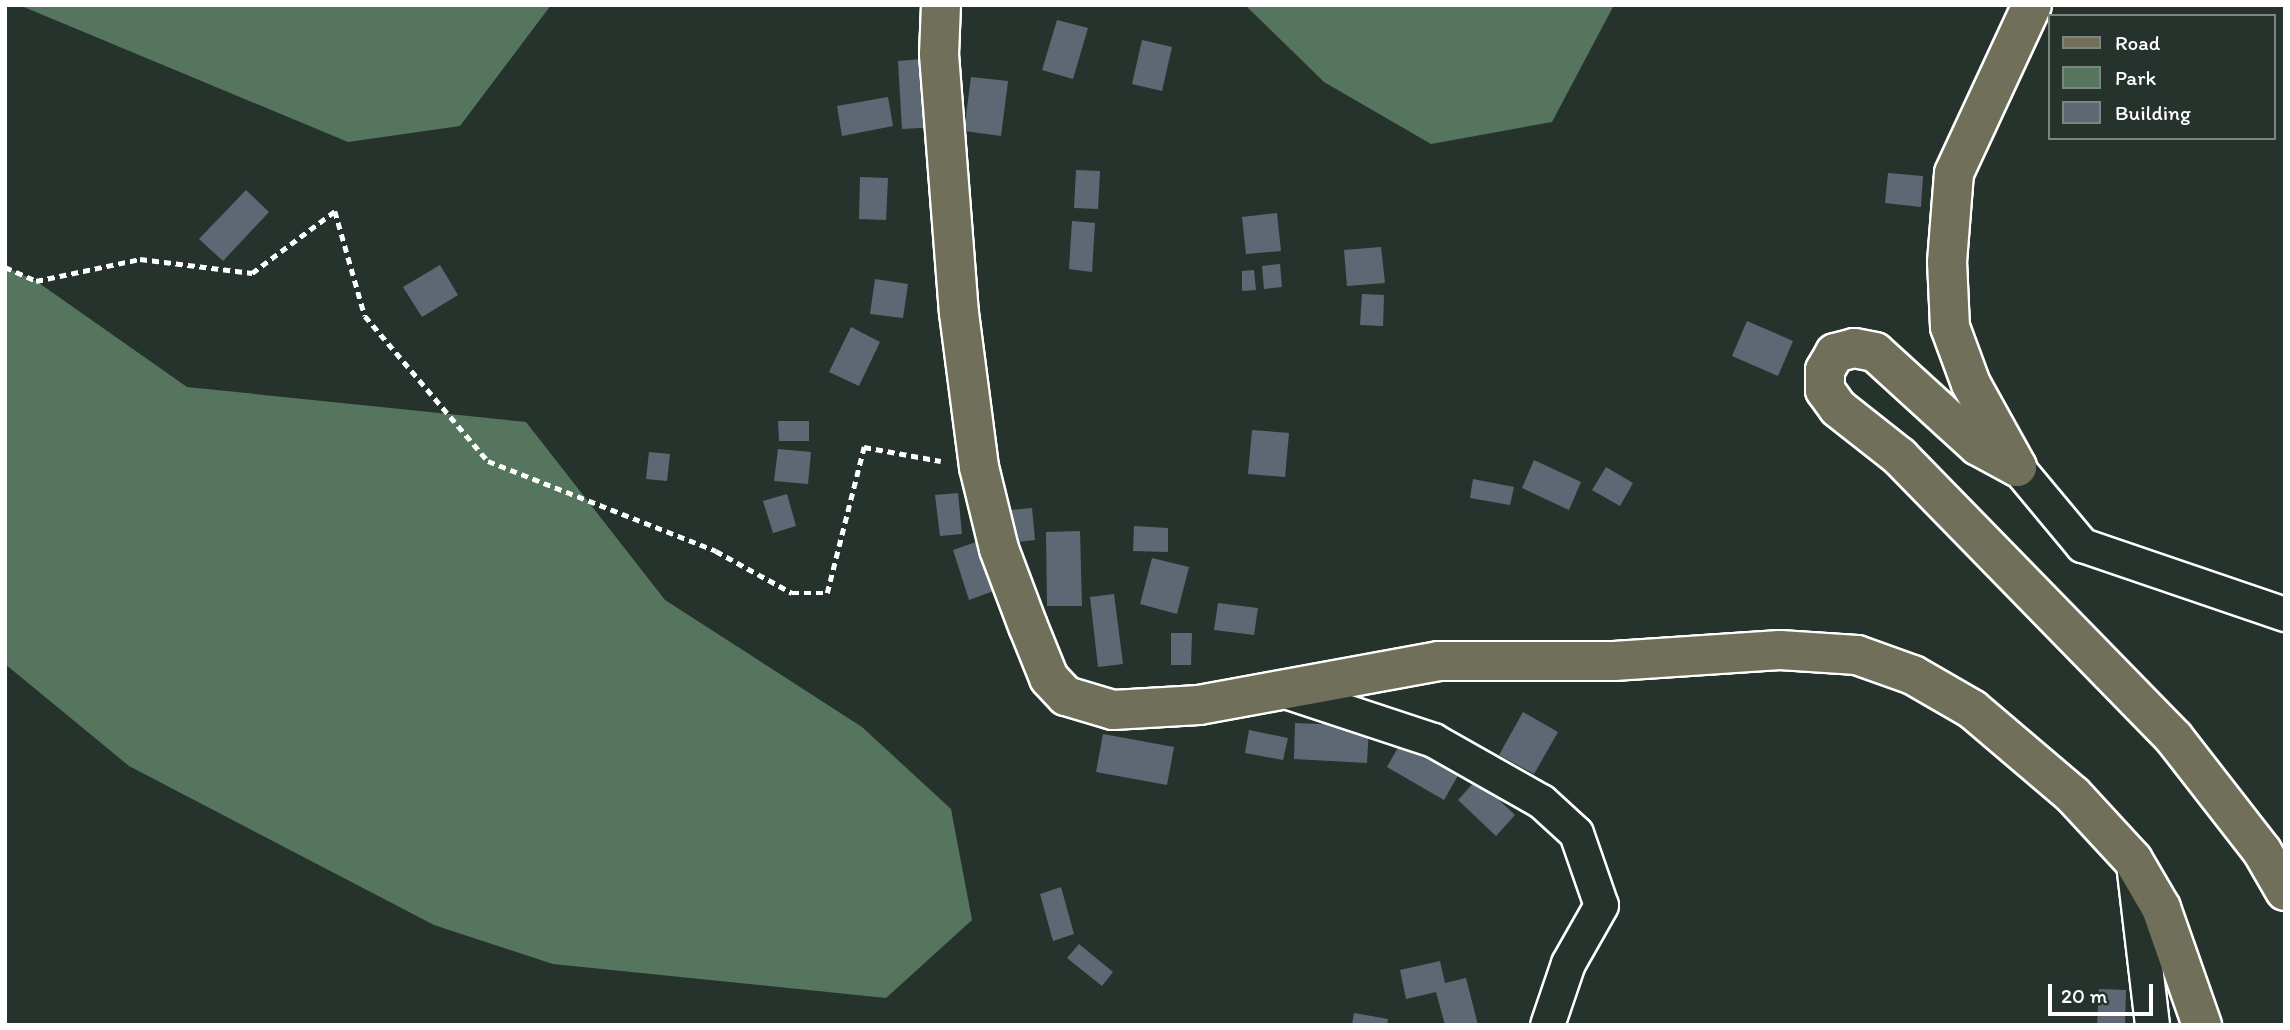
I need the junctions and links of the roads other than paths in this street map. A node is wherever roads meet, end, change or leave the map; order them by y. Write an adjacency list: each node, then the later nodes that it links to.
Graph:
1 (941, 5): 5 (main road)
2 (2032, 5): 3 (main road)
3 (2017, 467): 4 (street); 7 (main road)
4 (2285, 614)
5 (1285, 691): 6 (main road); 8 (street)
6 (2133, 860): 9 (street); 10 (main road)
7 (2285, 891)
8 (1547, 1025)
9 (2152, 1025)
10 (2202, 1025)

